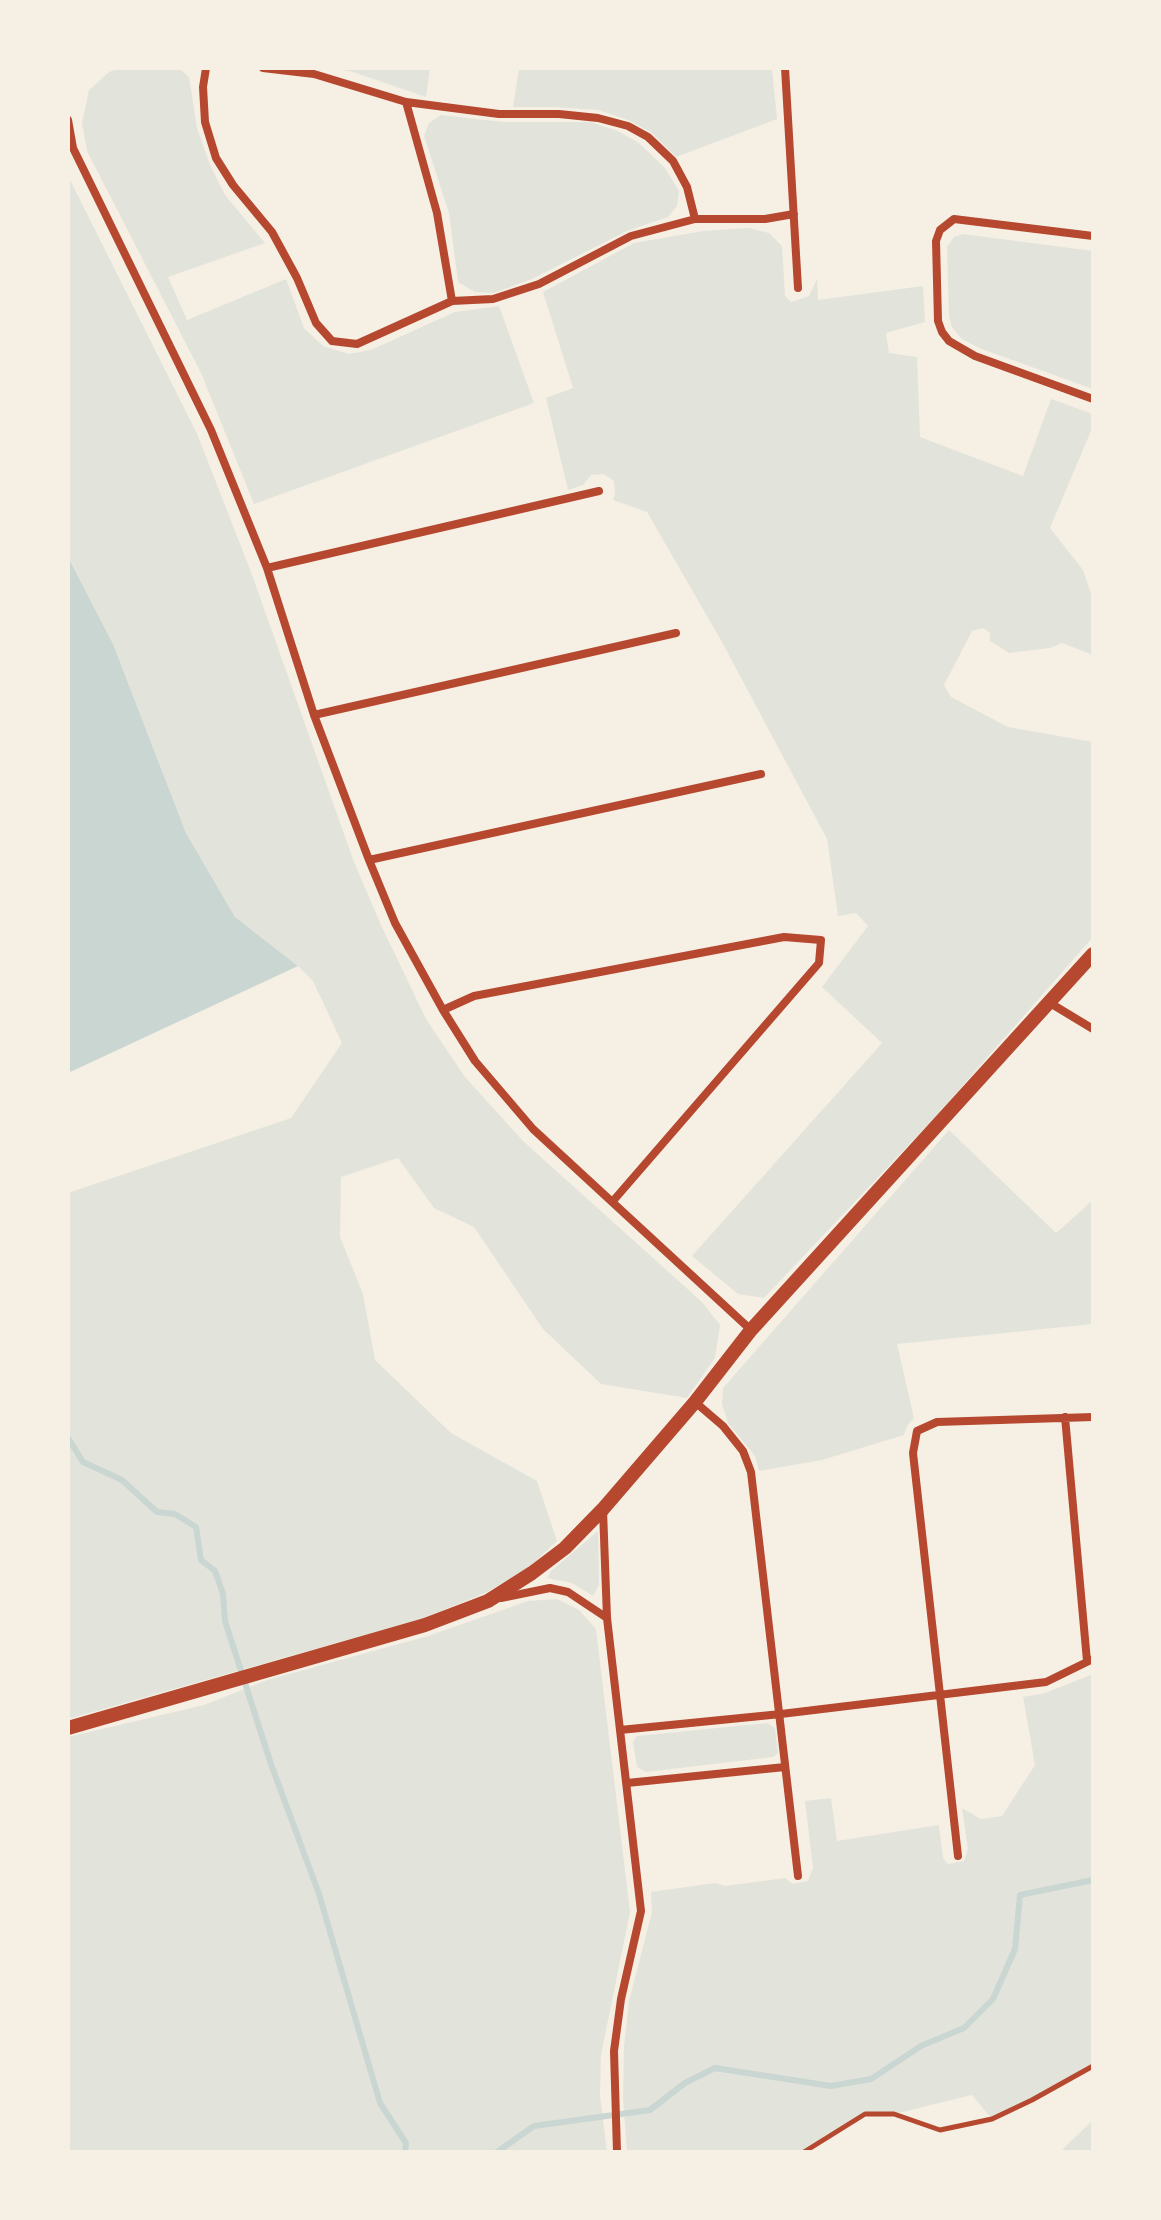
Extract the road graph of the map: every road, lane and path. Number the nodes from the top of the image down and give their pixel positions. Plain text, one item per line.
1 (206, 68) edge
2 (263, 68) edge
3 (785, 68) edge
4 (406, 102) junction
5 (68, 120) edge
6 (794, 214) junction
7 (695, 219) junction
8 (1093, 236) edge
9 (798, 288) dead end
10 (452, 301) junction
11 (1093, 399) edge
12 (599, 491) dead end
13 (267, 568) junction
14 (676, 633) dead end
15 (314, 715) junction
16 (761, 774) dead end
17 (369, 860) junction
18 (1093, 954) edge
19 (1050, 1003) junction
20 (443, 1010) junction
21 (1093, 1029) edge
22 (613, 1201) junction
23 (751, 1330) junction
24 (695, 1402) junction
25 (1065, 1417) junction
26 (1093, 1417) edge
27 (603, 1509) junction
28 (488, 1601) junction
29 (607, 1618) junction
30 (1090, 1660) edge
31 (939, 1696) junction
32 (781, 1714) junction
33 (68, 1728) edge
34 (620, 1730) junction
35 (785, 1767) junction
36 (627, 1783) junction
37 (958, 1856) dead end
38 (798, 1876) dead end
39 (1093, 2066) edge
40 (617, 2152) edge
41 (804, 2152) edge

1 - 10 street
2 - 4 street
3 - 6 street
4 - 7 street
4 - 10 street
5 - 13 street
6 - 7 street
6 - 9 street
7 - 10 street
8 - 11 street
12 - 13 street
13 - 15 street
14 - 15 street
15 - 17 street
16 - 17 street
17 - 20 street
18 - 19 main road
19 - 21 street
19 - 23 main road
20 - 22 street
20 - 22 street
22 - 23 street
23 - 24 main road
24 - 27 main road
24 - 32 street
25 - 26 street
25 - 30 street
25 - 31 street
27 - 28 main road
27 - 29 street
28 - 29 street
28 - 33 main road
29 - 34 street
30 - 31 street
31 - 32 street
31 - 37 street
32 - 34 street
32 - 35 street
34 - 36 street
35 - 36 street
35 - 38 street
36 - 40 street
39 - 41 lane

